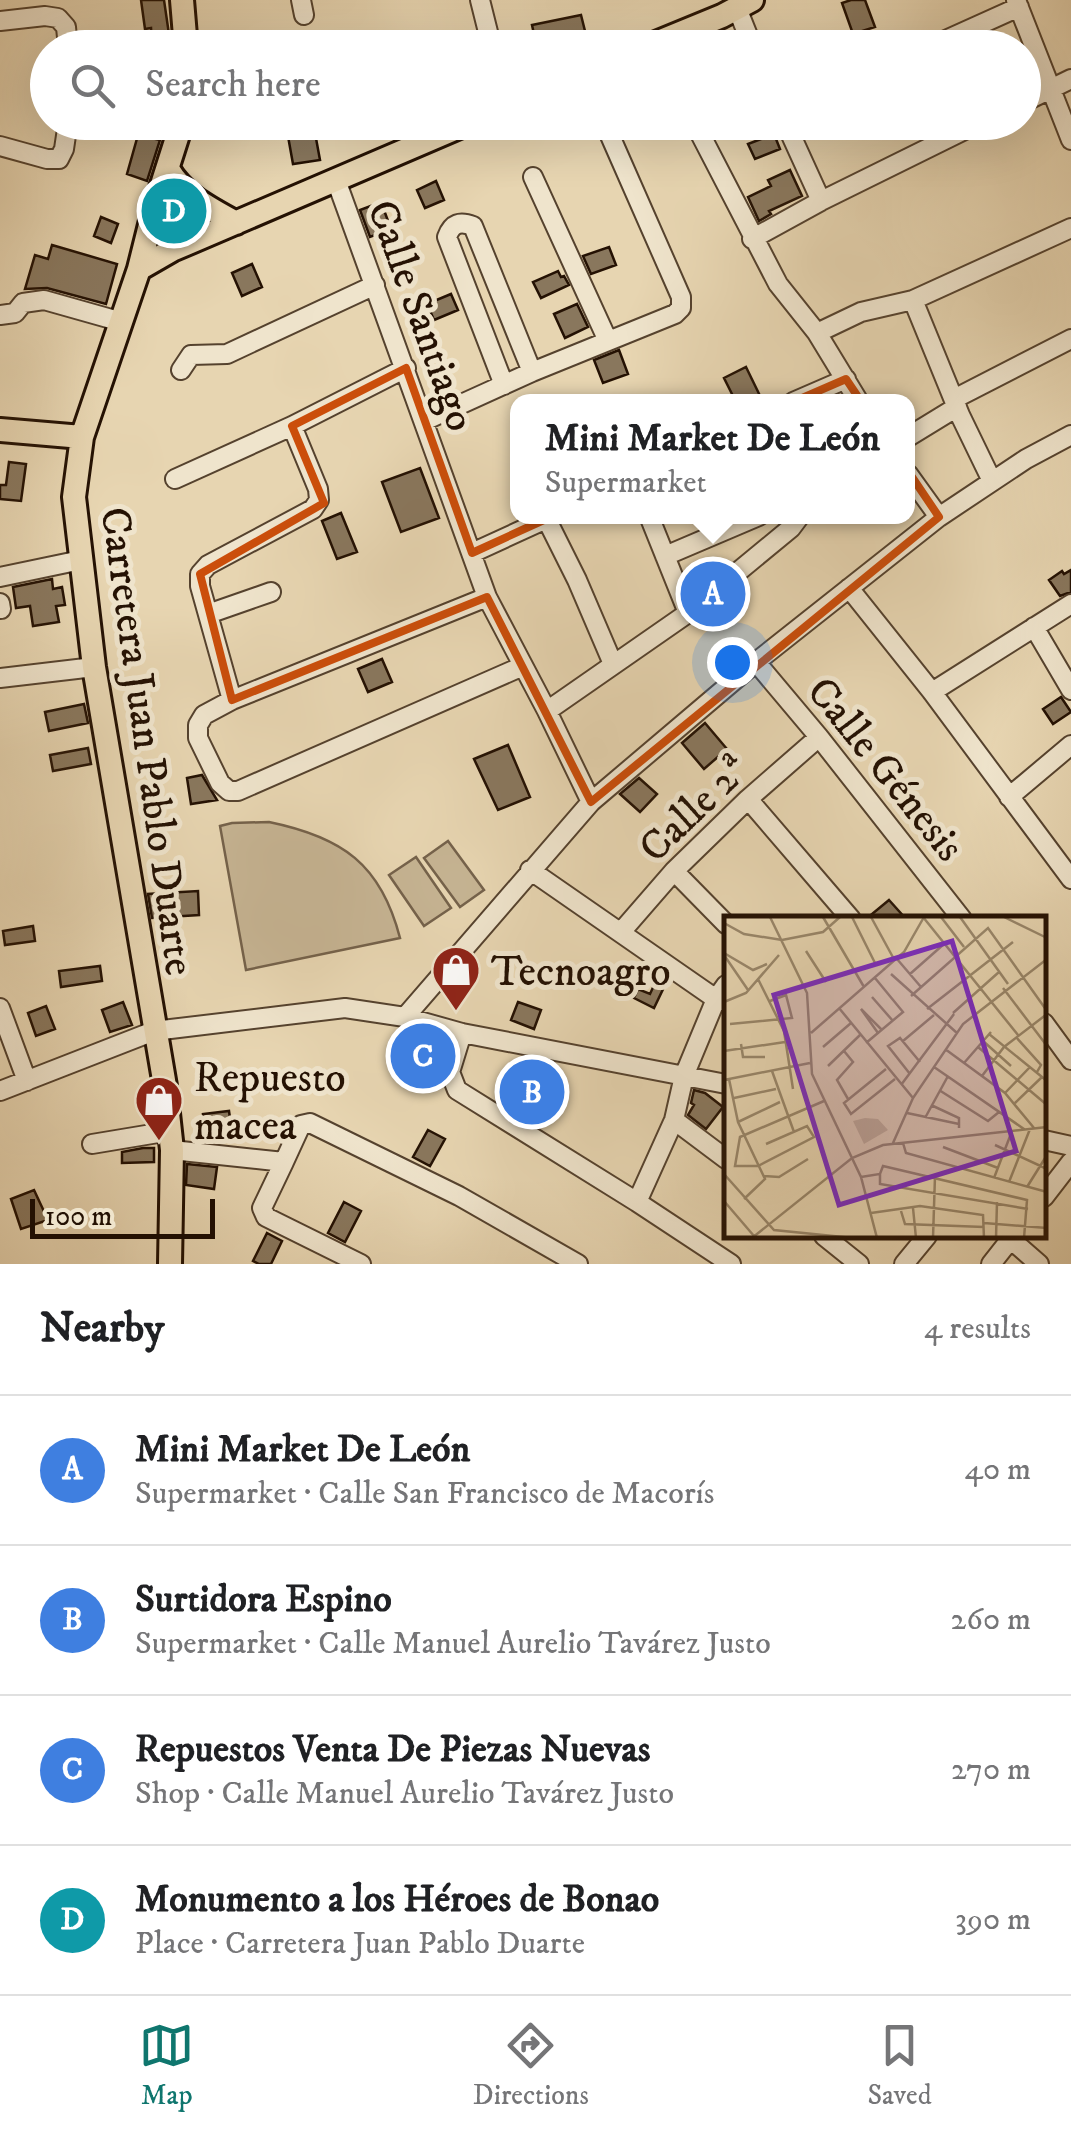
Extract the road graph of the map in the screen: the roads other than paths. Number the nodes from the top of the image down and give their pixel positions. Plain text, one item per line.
1 (182, 0) edge
2 (480, 0) edge
3 (1018, 3) edge
4 (732, 6) edge
5 (0, 22) edge
6 (66, 30) edge
7 (184, 30) edge
8 (488, 30) edge
9 (682, 30) edge
10 (745, 30) edge
11 (964, 30) edge
12 (1028, 30) edge
13 (1041, 62) edge
14 (1071, 79) edge
15 (1051, 88) junction
16 (1041, 93) edge
17 (65, 140) edge
18 (177, 140) edge
19 (430, 140) edge
20 (612, 140) edge
21 (703, 140) edge
22 (793, 140) edge
23 (945, 140) edge
24 (1071, 140) edge
25 (0, 146) edge
26 (168, 168) junction
27 (533, 176) dead end
28 (336, 180) junction
29 (821, 201) junction
30 (236, 224) junction
31 (1071, 228) edge
32 (752, 238) junction
33 (139, 269) junction
34 (375, 285) junction
35 (913, 300) junction
36 (0, 316) edge
37 (122, 322) junction
38 (817, 332) junction
39 (1071, 339) edge
40 (608, 342) junction
41 (406, 368) junction
42 (181, 370) dead end
43 (532, 372) junction
44 (846, 380) junction
45 (504, 384) junction
46 (812, 394) edge
47 (854, 394) edge
48 (956, 403) junction
49 (424, 421) junction
50 (292, 426) junction
51 (0, 430) edge
52 (915, 432) edge
53 (1071, 435) edge
54 (82, 436) junction
55 (175, 480) dead end
56 (992, 481) junction
57 (915, 483) edge
58 (939, 516) junction
59 (533, 524) edge
60 (549, 524) edge
61 (652, 524) edge
62 (740, 524) edge
63 (794, 524) edge
64 (472, 553) junction
65 (665, 556) junction
66 (80, 560) junction
67 (0, 577) edge
68 (849, 588) junction
69 (271, 592) dead end
70 (487, 598) junction
71 (1070, 606) edge
72 (688, 613) junction
73 (208, 614) junction
74 (1034, 627) junction
75 (756, 662) junction
76 (613, 664) junction
77 (524, 666) junction
78 (94, 667) junction
79 (0, 678) edge
80 (1071, 690) edge
81 (932, 692) junction
82 (232, 700) junction
83 (546, 710) junction
84 (819, 738) junction
85 (1071, 746) edge
86 (1009, 797) junction
87 (748, 799) junction
88 (591, 802) junction
89 (1068, 869) edge
90 (530, 870) junction
91 (674, 871) junction
92 (848, 916) edge
93 (960, 916) edge
94 (724, 922) edge
95 (621, 932) junction
96 (722, 996) edge
97 (0, 1008) edge
98 (405, 1017) junction
99 (1046, 1027) edge
100 (154, 1031) junction
101 (462, 1033) junction
102 (1071, 1060) edge
103 (684, 1076) junction
104 (26, 1080) junction
105 (724, 1084) edge
106 (0, 1091) edge
107 (674, 1120) junction
108 (171, 1140) junction
109 (1046, 1140) edge
110 (92, 1144) dead end
111 (1071, 1146) edge
112 (724, 1158) edge
113 (284, 1162) junction
114 (1071, 1162) edge
115 (1046, 1195) edge
116 (637, 1202) junction
117 (828, 1239) edge
118 (925, 1239) edge
119 (1009, 1239) edge
120 (1011, 1239) edge
121 (170, 1264) edge
122 (361, 1264) edge
123 (578, 1264) edge
124 (732, 1264) edge
125 (860, 1264) edge
126 (904, 1264) edge
127 (992, 1264) edge
128 (1038, 1264) edge

1 - 7 main road
2 - 8 street
3 - 11 street
3 - 12 street
4 - 9 main road
4 - 10 street
5 - 6 street
13 - 15 street
14 - 15 street
15 - 16 street
15 - 24 street
17 - 25 street
18 - 26 main road, Carretera Juan Pablo Duarte
19 - 28 main road
20 - 40 street
21 - 32 street
22 - 29 street
23 - 29 street
26 - 30 main road
26 - 33 main road, Carretera Juan Pablo Duarte
27 - 40 street
28 - 30 main road
28 - 34 street, Calle Santiago
29 - 32 street
30 - 33 main road
31 - 35 street
32 - 38 street
33 - 37 main road, Carretera Juan Pablo Duarte
34 - 41 street, Calle Santiago
34 - 42 street
35 - 38 street
35 - 48 street
36 - 37 street
37 - 54 main road, Carretera Juan Pablo Duarte
38 - 44 street
39 - 48 street
40 - 43 street
41 - 49 street, Calle Santiago
41 - 50 street
43 - 45 street
43 - 45 street
44 - 46 street
44 - 47 street
45 - 49 street
48 - 52 street
48 - 56 street
49 - 64 street, Calle Santiago
50 - 55 street
50 - 73 street
51 - 54 main road
53 - 56 street
54 - 66 main road, Carretera Juan Pablo Duarte
56 - 58 street
57 - 58 street
58 - 68 street
59 - 64 street
60 - 76 street
61 - 65 street
62 - 65 street
63 - 72 street
64 - 70 street, Calle Santiago
65 - 72 street
66 - 67 street
66 - 78 main road, Carretera Juan Pablo Duarte
68 - 75 street
68 - 81 street
69 - 73 street
70 - 77 street, Calle Santiago
70 - 82 street
71 - 74 street
72 - 76 street
73 - 82 street
74 - 80 street
74 - 81 street
75 - 84 street, Calle Génesis
75 - 88 street
76 - 83 street
77 - 82 street
77 - 83 street, Calle Santiago
78 - 79 street
78 - 100 main road, Carretera Juan Pablo Duarte
81 - 86 street
83 - 88 street, Calle Santiago
84 - 87 street, Calle 2ª
84 - 93 street, Calle Génesis
85 - 86 street
86 - 89 street
87 - 91 street, Calle 2ª
87 - 92 street
88 - 90 street
90 - 95 street
90 - 98 street
91 - 94 street
91 - 95 street, Calle 2ª
95 - 96 street
96 - 103 street
97 - 104 street
98 - 100 street
98 - 101 street
99 - 102 street
100 - 104 street
100 - 108 main road, Carretera Juan Pablo Duarte
101 - 103 street
101 - 116 street
103 - 105 street
103 - 107 street
104 - 106 street
107 - 112 street
107 - 116 street
108 - 110 street
108 - 113 street
108 - 121 main road, Carretera Juan Pablo Duarte
109 - 111 street
113 - 122 street
113 - 123 street
114 - 115 street
116 - 124 street
117 - 125 street
118 - 126 street
119 - 127 street
120 - 128 street

